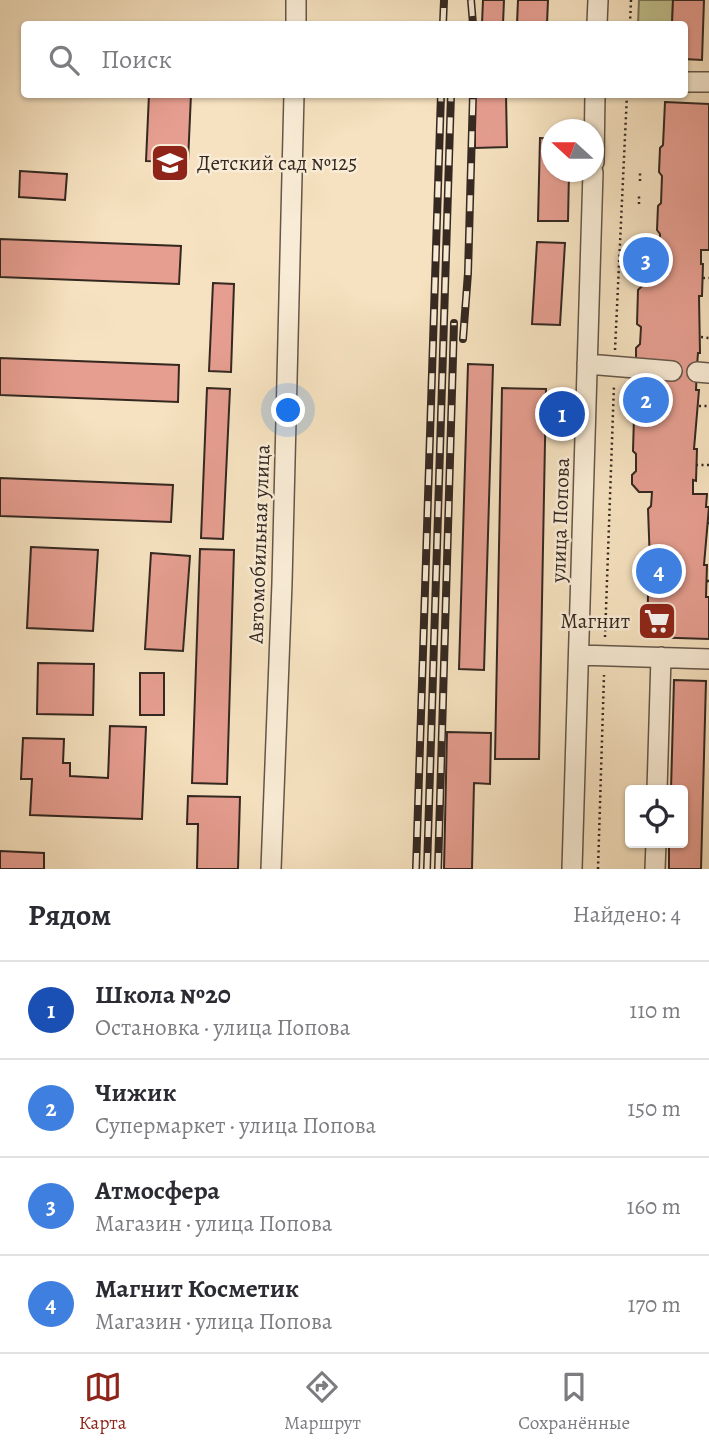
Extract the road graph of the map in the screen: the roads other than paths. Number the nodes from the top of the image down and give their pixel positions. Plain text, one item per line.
1 (296, 0) edge
2 (598, 0) edge
3 (296, 21) edge
4 (597, 21) edge
5 (688, 82) edge
6 (709, 82) edge
7 (294, 98) edge
8 (596, 98) edge
9 (595, 119) edge
10 (593, 182) edge
11 (587, 364) junction
12 (672, 371) dead end
13 (579, 655) junction
14 (661, 657) junction
15 (709, 659) edge
16 (657, 785) edge
17 (656, 848) edge
18 (271, 869) edge
19 (572, 869) edge
20 (655, 869) edge

1 - 3 street
2 - 4 street
5 - 6 street
7 - 18 street, Автомобильная улица
8 - 9 street
10 - 11 street, улица Попова
11 - 12 street
11 - 13 street, улица Попова
13 - 14 street
13 - 19 street, улица Попова
14 - 15 street
14 - 16 street
17 - 20 street

